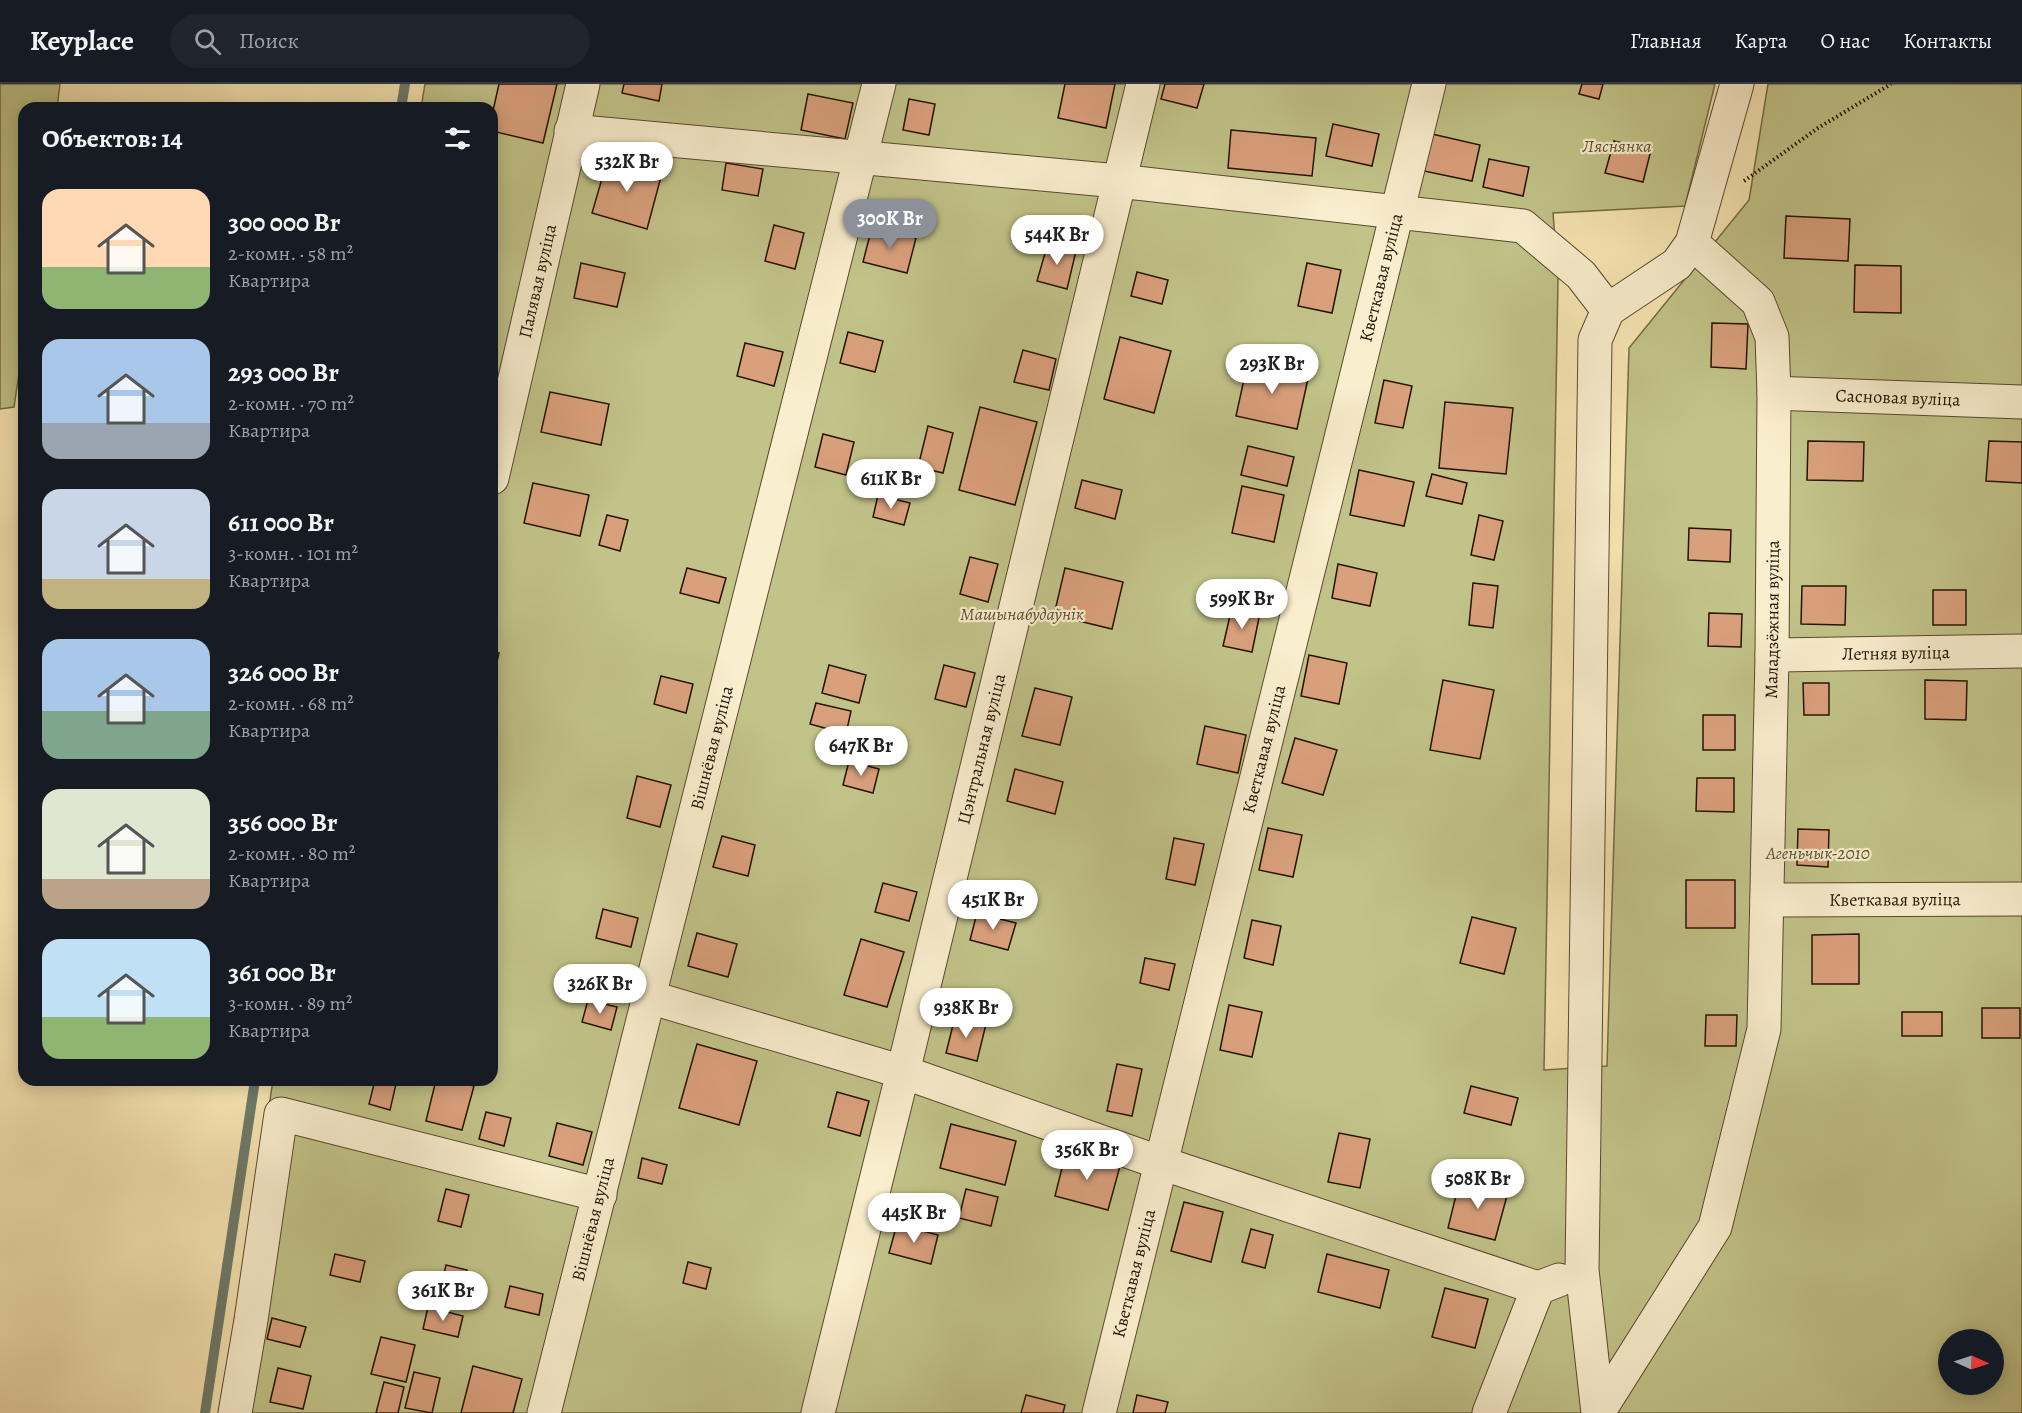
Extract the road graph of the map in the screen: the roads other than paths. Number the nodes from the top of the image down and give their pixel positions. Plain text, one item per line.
1 (583, 84) edge
2 (879, 84) edge
3 (1143, 84) edge
4 (1429, 84) edge
5 (1737, 84) edge
6 (571, 131) junction
7 (861, 158) junction
8 (1119, 181) junction
9 (1398, 211) junction
10 (1692, 243) junction
11 (1608, 310) junction
12 (1774, 393) junction
13 (2022, 402) edge
14 (498, 452) edge
15 (2022, 651) edge
16 (1772, 655) junction
17 (2022, 899) edge
18 (1767, 900) junction
19 (649, 997) junction
20 (903, 1072) junction
21 (1161, 1163) junction
22 (600, 1195) junction
23 (1582, 1270) junction
24 (1538, 1288) junction
25 (1599, 1412) edge
26 (235, 1413) edge
27 (544, 1413) edge
28 (818, 1413) edge
29 (1099, 1413) edge
30 (1489, 1413) edge

1 - 6 street, Палявая вуліца
2 - 7 street, Вішнёвая вуліца
3 - 8 street, Цэнтральная вуліца
4 - 9 street, Кветкавая вуліца
5 - 10 street
6 - 7 street
6 - 14 street, Палявая вуліца
7 - 8 street
7 - 19 street, Вішнёвая вуліца
8 - 9 street
8 - 20 street, Цэнтральная вуліца
9 - 11 street
9 - 21 street, Кветкавая вуліца
10 - 11 street
10 - 12 street, Маладзёжная вуліца
11 - 23 street
12 - 13 street, Сасновая вуліца
12 - 16 street, Маладзёжная вуліца
15 - 16 street, Летняя вуліца
16 - 18 street, Маладзёжная вуліца
17 - 18 street, Кветкавая вуліца
18 - 25 street, Маладзёжная вуліца
19 - 20 street
19 - 22 street, Вішнёвая вуліца
20 - 21 street
20 - 28 street, Цэнтральная вуліца
21 - 24 street
21 - 29 street, Кветкавая вуліца
22 - 26 street
22 - 27 street, Вішнёвая вуліца
23 - 24 street
23 - 25 street
24 - 30 street

